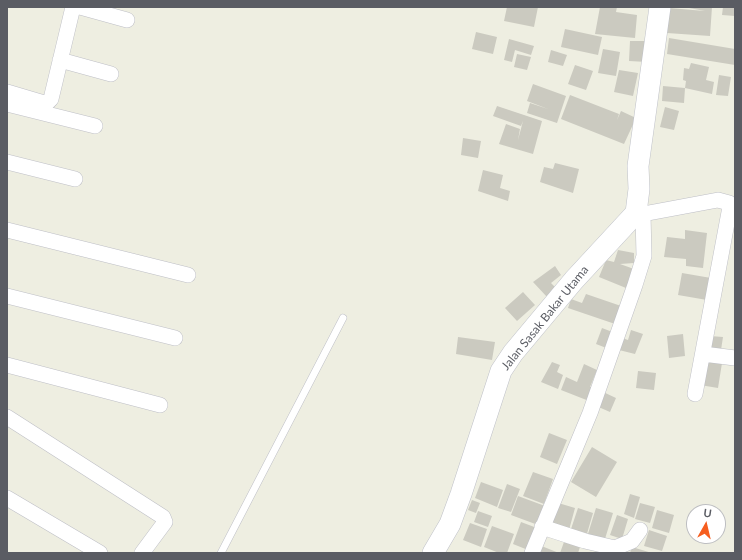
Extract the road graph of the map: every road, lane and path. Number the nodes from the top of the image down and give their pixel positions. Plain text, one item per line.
1 (73, 7) edge
2 (80, 7) edge
3 (660, 7) edge
4 (127, 20) dead end
5 (60, 60) junction
6 (111, 74) dead end
7 (7, 92) edge
8 (7, 104) edge
9 (95, 126) dead end
10 (7, 162) edge
11 (75, 179) dead end
12 (639, 206) junction
13 (7, 230) edge
14 (188, 275) dead end
15 (7, 296) edge
16 (343, 318) dead end
17 (175, 338) dead end
18 (703, 354) junction
19 (735, 358) edge
20 (7, 365) edge
21 (695, 394) dead end
22 (160, 405) dead end
23 (7, 417) edge
24 (7, 498) edge
25 (542, 527) junction
26 (640, 530) dead end
27 (100, 553) edge
28 (142, 553) edge
29 (221, 553) edge
30 (433, 553) edge
31 (532, 553) edge

1 - 5 street
2 - 4 street
3 - 12 main road
5 - 6 street
5 - 7 street
8 - 9 street
10 - 11 street
12 - 18 street
12 - 25 street
12 - 30 main road, Jalan Sasak Bakar Utama
13 - 14 street
15 - 17 street
16 - 29 lane
18 - 19 street
18 - 21 street
20 - 22 street
23 - 28 street
24 - 27 street
25 - 26 street
25 - 31 street

